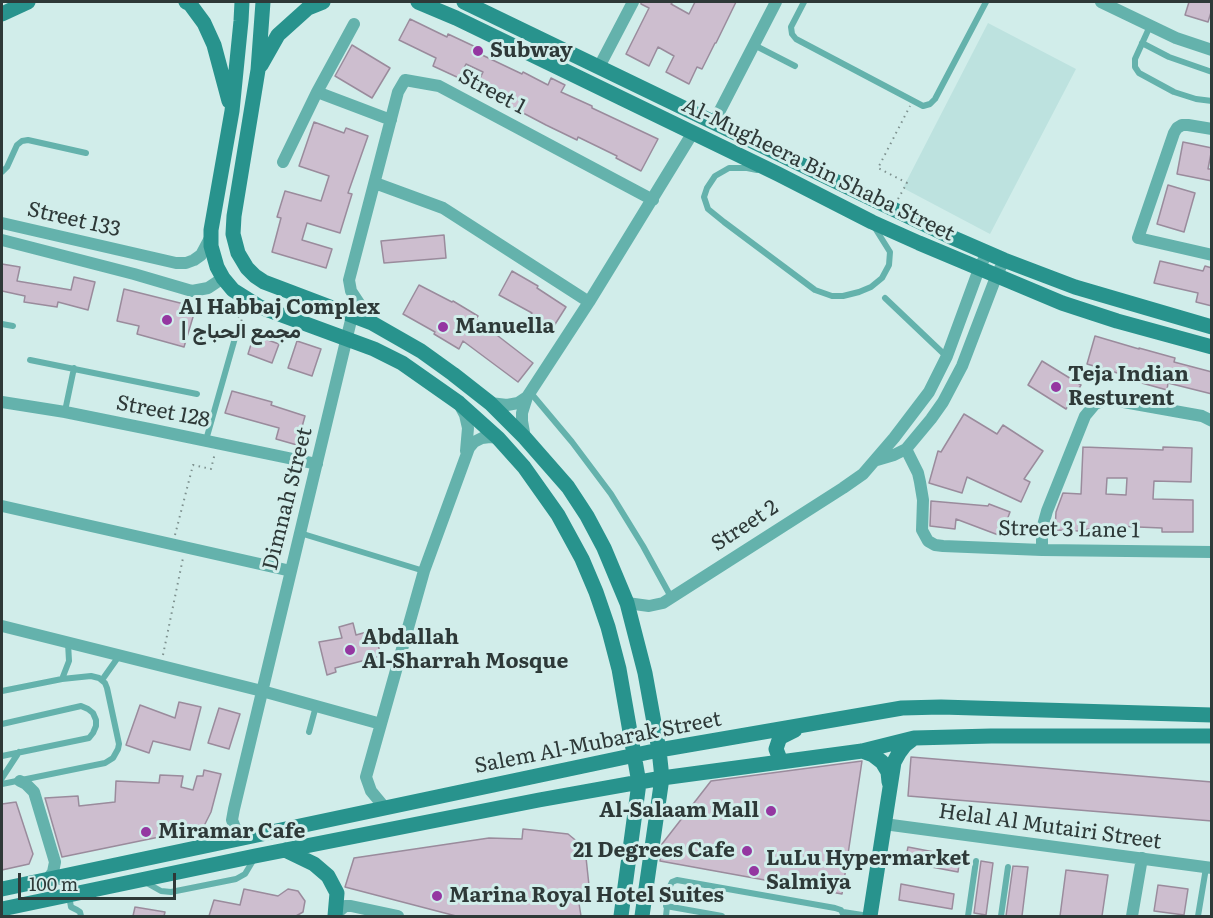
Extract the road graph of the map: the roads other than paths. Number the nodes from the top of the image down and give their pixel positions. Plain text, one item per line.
1 (28, 2) edge
2 (186, 2) edge
3 (242, 2) edge
4 (263, 2) edge
5 (323, 2) edge
6 (418, 2) edge
7 (464, 2) edge
8 (633, 2) edge
9 (776, 2) edge
10 (804, 2) edge
11 (986, 2) edge
12 (1101, 2) edge
13 (2, 14) edge
14 (354, 24) dead end
15 (1150, 26) junction
16 (1142, 43) junction
17 (754, 45) junction
18 (1212, 50) edge
19 (795, 66) dead end
20 (599, 67) junction
21 (258, 70) junction
22 (1212, 72) edge
23 (317, 92) junction
24 (1212, 101) edge
25 (232, 111) junction
26 (391, 120) junction
27 (714, 122) junction
28 (1212, 129) edge
29 (693, 134) junction
30 (86, 153) dead end
31 (283, 162) dead end
32 (2, 172) edge
33 (778, 174) junction
34 (375, 183) junction
35 (653, 200) junction
36 (872, 222) junction
37 (2, 223) edge
38 (210, 238) junction
39 (2, 240) edge
40 (987, 253) junction
41 (138, 254) junction
42 (1212, 255) edge
43 (1004, 260) junction
44 (979, 269) junction
45 (134, 274) junction
46 (996, 277) junction
47 (223, 278) junction
48 (885, 298) dead end
49 (589, 302) junction
50 (352, 316) junction
51 (372, 323) junction
52 (2, 324) edge
53 (13, 326) dead end
54 (1212, 327) edge
55 (237, 331) road end
56 (347, 339) junction
57 (1212, 347) edge
58 (947, 357) junction
59 (30, 360) dead end
60 (74, 368) junction
61 (197, 394) dead end
62 (529, 394) junction
63 (2, 402) edge
64 (459, 403) junction
65 (490, 404) junction
66 (65, 412) junction
67 (1212, 421) edge
68 (498, 438) junction
69 (525, 438) junction
70 (212, 442) junction
71 (906, 449) junction
72 (465, 455) junction
73 (877, 460) junction
74 (317, 464) junction
75 (2, 506) edge
76 (300, 533) junction
77 (1042, 550) junction
78 (1212, 552) edge
79 (291, 571) junction
80 (424, 571) junction
81 (671, 597) junction
82 (627, 603) junction
83 (2, 626) edge
84 (68, 643) junction
85 (119, 656) junction
86 (62, 679) junction
87 (102, 680) junction
88 (2, 691) edge
89 (262, 691) junction
90 (316, 705) junction
91 (1212, 715) edge
92 (3, 722) edge
93 (381, 724) junction
94 (809, 724) junction
95 (309, 732) dead end
96 (1212, 736) edge
97 (914, 738) junction
98 (659, 750) junction
99 (862, 751) junction
100 (19, 752) junction
101 (2, 756) edge
102 (634, 756) junction
103 (781, 762) junction
104 (540, 776) junction
105 (2, 778) edge
106 (663, 778) junction
107 (20, 781) junction
108 (639, 783) junction
109 (2, 784) edge
110 (890, 784) junction
111 (539, 800) junction
112 (385, 808) junction
113 (884, 824) junction
114 (248, 838) junction
115 (285, 850) junction
116 (1142, 858) junction
117 (976, 861) dead end
118 (1008, 867) dead end
119 (1209, 868) edge
120 (47, 880) junction
121 (2, 890) edge
122 (69, 895) junction
123 (666, 906) junction
124 (2, 909) edge
125 (844, 914) edge
126 (335, 915) edge
127 (81, 916) edge
128 (398, 916) edge
129 (621, 916) edge
130 (642, 916) edge
131 (666, 916) edge
132 (722, 916) edge
133 (870, 916) edge
134 (968, 916) edge
135 (1001, 916) edge
136 (1132, 916) edge
137 (1198, 916) edge

1 - 13 main road
2 - 25 main road
3 - 25 main road
4 - 21 main road
5 - 21 main road
6 - 29 main road, Al-Mugheera Bin Shaba Street
7 - 20 main road, Al-Mugheera Bin Shaba Street
8 - 20 street
9 - 17 street
10 - 11 lane
12 - 15 street
14 - 23 street
15 - 16 lane
15 - 18 street
16 - 22 lane
16 - 24 lane
17 - 19 lane
17 - 27 street
20 - 27 main road, Al-Mugheera Bin Shaba Street
21 - 50 main road
23 - 26 street
23 - 31 street
25 - 38 main road
26 - 34 street, Street 1
26 - 35 street, Street 1
27 - 40 main road, Al-Mugheera Bin Shaba Street
28 - 42 street
29 - 33 main road, Al-Mugheera Bin Shaba Street
29 - 35 street
30 - 32 lane
33 - 36 main road, Al-Mugheera Bin Shaba Street
33 - 36 lane
34 - 49 street
34 - 51 street, Street 1
35 - 49 street
36 - 44 main road, Al-Mugheera Bin Shaba Street
37 - 41 street, Street 133
38 - 41 street, Street 133
38 - 47 main road
39 - 45 street, Street 133
40 - 43 main road, Al-Mugheera Bin Shaba Street
40 - 44 street, Street 2
41 - 45 street, Street 133
43 - 46 street, Street 2
43 - 54 main road, Al-Mugheera Bin Shaba Street
44 - 46 main road, Al-Mugheera Bin Shaba Street
44 - 58 street, Street 2
45 - 47 street, Street 133
46 - 57 main road, Al-Mugheera Bin Shaba Street
46 - 71 street, Street 2
47 - 56 main road
48 - 58 lane
49 - 62 street
50 - 51 main road
50 - 56 street, Dimnah Street
51 - 65 main road
52 - 53 lane
55 - 70 lane
56 - 64 main road
56 - 74 street, Dimnah Street
58 - 73 street, Street 2
59 - 60 lane
60 - 61 lane
60 - 66 lane
62 - 65 street
62 - 69 street
62 - 81 lane
63 - 66 street, Street 128
64 - 68 main road
64 - 72 street
65 - 69 main road
66 - 70 street, Street 128
67 - 77 street
68 - 72 street
68 - 102 main road
69 - 82 main road
70 - 74 street, Street 128
71 - 73 street, Street 2
71 - 77 street, Street 3 Lane 1
72 - 80 street
73 - 81 street, Street 2
74 - 76 street, Dimnah Street
75 - 79 street
76 - 79 street, Dimnah Street
76 - 80 lane
77 - 78 street, Street 3 Lane 1
79 - 89 street, Dimnah Street
80 - 93 street
81 - 82 street, Street 2
82 - 98 main road
83 - 84 street
84 - 85 street
84 - 86 lane
85 - 87 lane
85 - 89 street
86 - 87 lane
86 - 88 lane
87 - 107 lane
89 - 90 street
89 - 114 street, Dimnah Street
90 - 93 street
90 - 95 lane
91 - 94 main road, Salem Al-Mubarak Street
92 - 100 lane
93 - 112 street
94 - 98 main road, Salem Al-Mubarak Street
94 - 103 main road
96 - 97 main road
97 - 99 main road
97 - 110 main road
98 - 102 main road, Salem Al-Mubarak Street
98 - 106 main road
99 - 103 main road
99 - 110 main road
100 - 101 lane
100 - 105 lane
102 - 104 main road, Salem Al-Mubarak Street
102 - 108 main road
103 - 106 main road
104 - 111 main road
104 - 112 main road, Salem Al-Mubarak Street
106 - 108 main road
106 - 130 main road
107 - 109 lane
107 - 120 street
108 - 111 main road
108 - 129 main road
110 - 113 main road
111 - 115 main road
112 - 114 main road, Salem Al-Mubarak Street
113 - 116 street, Helal Al Mutairi Street
113 - 133 main road
114 - 120 main road, Salem Al-Mubarak Street
115 - 122 main road
115 - 126 main road
116 - 119 street, Helal Al Mutairi Street
116 - 136 street
117 - 134 lane
118 - 135 lane
119 - 137 lane
120 - 121 main road, Salem Al-Mubarak Street
122 - 124 main road
122 - 127 lane
123 - 125 lane
123 - 131 lane
123 - 132 lane
125 - 133 lane
126 - 128 street

